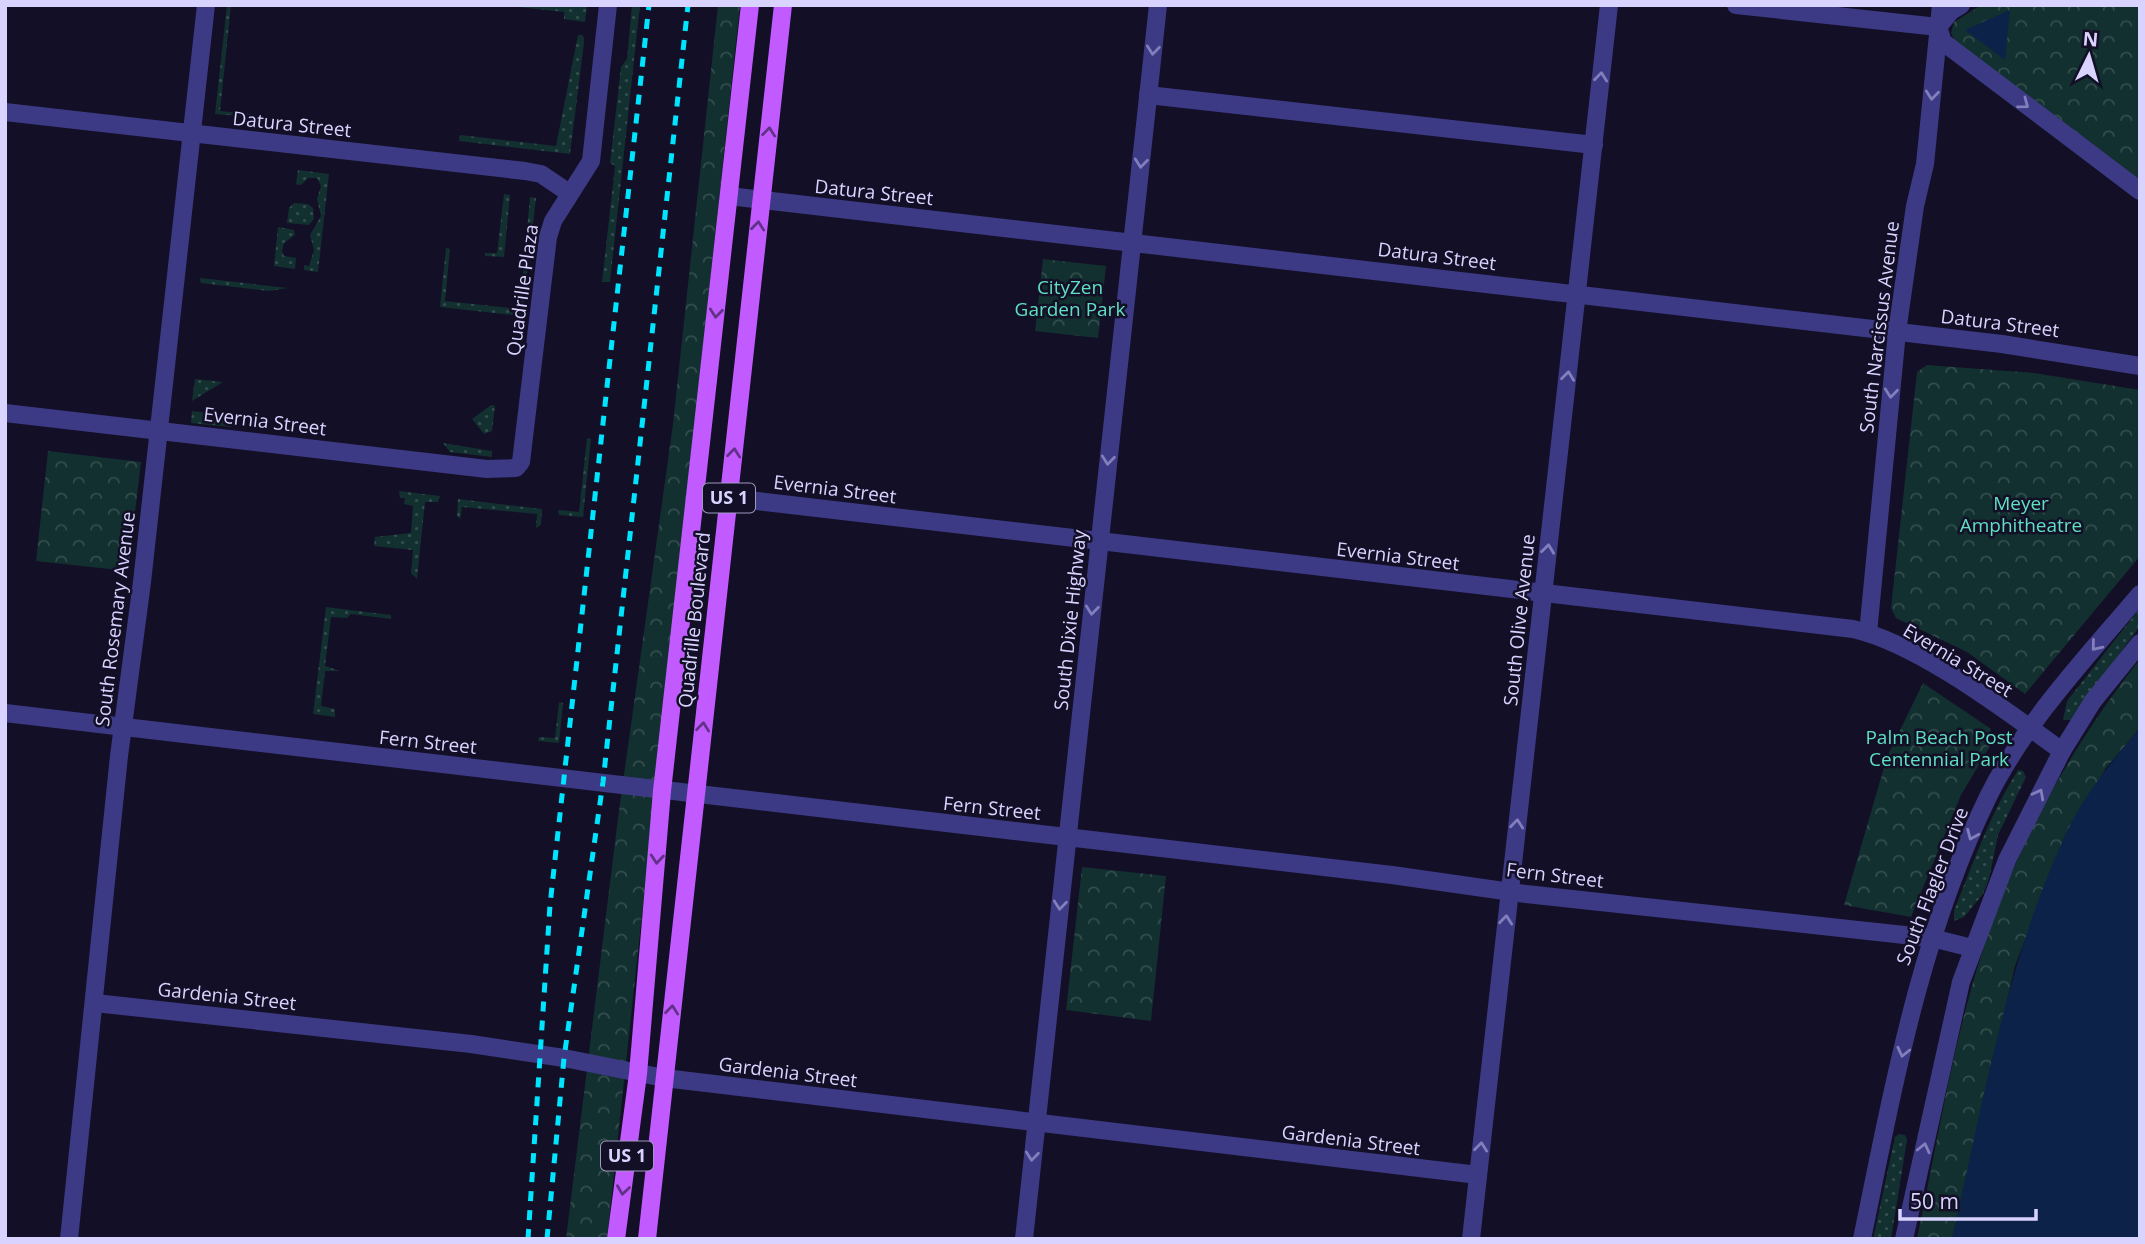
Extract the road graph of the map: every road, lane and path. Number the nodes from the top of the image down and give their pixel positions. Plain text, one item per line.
1 (206, 5) edge
2 (608, 5) edge
3 (750, 5) edge
4 (783, 5) edge
5 (1157, 5) edge
6 (1609, 5) edge
7 (1736, 5) edge
8 (1941, 5) edge
9 (1961, 5) edge
10 (1938, 27) junction
11 (1148, 95) junction
12 (5, 112) edge
13 (191, 133) junction
14 (1594, 145) junction
15 (2140, 191) edge
16 (569, 193) junction
17 (729, 196) junction
18 (761, 200) junction
19 (1133, 242) junction
20 (1578, 294) junction
21 (1897, 332) junction
22 (2140, 366) edge
23 (5, 413) edge
24 (159, 430) junction
25 (519, 466) joint
26 (697, 494) junction
27 (730, 497) junction
28 (1099, 542) junction
29 (1543, 594) junction
30 (2140, 594) edge
31 (1868, 633) junction
32 (2140, 643) edge
33 (5, 713) edge
34 (123, 727) junction
35 (2030, 729) junction
36 (2062, 751) junction
37 (663, 791) junction
38 (696, 795) junction
39 (1067, 837) junction
40 (1509, 892) junction
41 (1932, 938) junction
42 (1972, 948) junction
43 (95, 1003) junction
44 (638, 1074) junction
45 (664, 1078) junction
46 (1036, 1124) junction
47 (1478, 1175) junction
48 (69, 1239) edge
49 (616, 1239) edge
50 (647, 1239) edge
51 (1024, 1239) edge
52 (1471, 1239) edge
53 (1862, 1239) edge
54 (1904, 1239) edge

1 - 13 street, South Rosemary Avenue
2 - 16 street, Quadrille Plaza
3 - 17 main road, Quadrille Boulevard / US 1
18 -> 4 main road, Quadrille Boulevard / US 1
5 -> 11 street, South Dixie Highway
14 -> 6 street, South Olive Avenue
7 - 10 street
8 - 10 street, South Narcissus Avenue
9 - 10 street
10 -> 15 street
10 -> 21 street, South Narcissus Avenue
11 - 14 street
11 -> 19 street, South Dixie Highway
12 - 13 street, Datura Street
13 - 16 street, Datura Street
13 - 24 street, South Rosemary Avenue
14 - 20 street, South Olive Avenue
16 - 25 street, Quadrille Plaza
17 - 18 street, Datura Street
17 -> 26 main road, Quadrille Boulevard / US 1
18 - 19 street, Datura Street
27 -> 18 main road, Quadrille Boulevard / US 1
19 - 20 street, Datura Street
19 -> 28 street, South Dixie Highway
20 - 21 street, Datura Street
29 -> 20 street, South Olive Avenue
21 - 22 street, Datura Street
21 -> 31 street, South Narcissus Avenue
23 - 24 street, Evernia Street
24 - 25 street, Evernia Street
24 - 34 street, South Rosemary Avenue
26 - 27 street, Evernia Street
26 - 37 main road, Quadrille Boulevard / US 1
27 - 28 street, Evernia Street
38 -> 27 main road, Quadrille Boulevard / US 1
28 - 29 street, Evernia Street
28 -> 39 street, South Dixie Highway
29 - 31 street, Evernia Street
40 -> 29 street, South Olive Avenue
30 -> 35 street, South Flagler Drive
31 - 35 street, Evernia Street
32 - 36 street
33 - 34 street, Fern Street
34 - 37 street, Fern Street
34 - 43 street, South Rosemary Avenue
35 - 36 street, Evernia Street
35 -> 41 street, South Flagler Drive
42 -> 36 street
37 - 38 street, Fern Street
37 -> 44 main road, Quadrille Boulevard / US 1
38 - 39 street, Fern Street
45 -> 38 main road, Quadrille Boulevard / US 1
39 - 40 street, Fern Street
39 -> 46 street, South Dixie Highway
40 - 41 street, Fern Street
47 -> 40 street, South Olive Avenue
41 - 42 street, Fern Street
41 -> 53 street, South Flagler Drive
54 -> 42 street
43 - 44 street, Gardenia Street
43 - 48 street, South Rosemary Avenue
44 - 45 street, Gardenia Street
44 -> 49 main road, Quadrille Boulevard / US 1
45 - 46 street, Gardenia Street
45 - 50 main road, Quadrille Boulevard / US 1
46 - 47 street, Gardenia Street
46 -> 51 street, South Dixie Highway
47 - 52 street, South Olive Avenue

